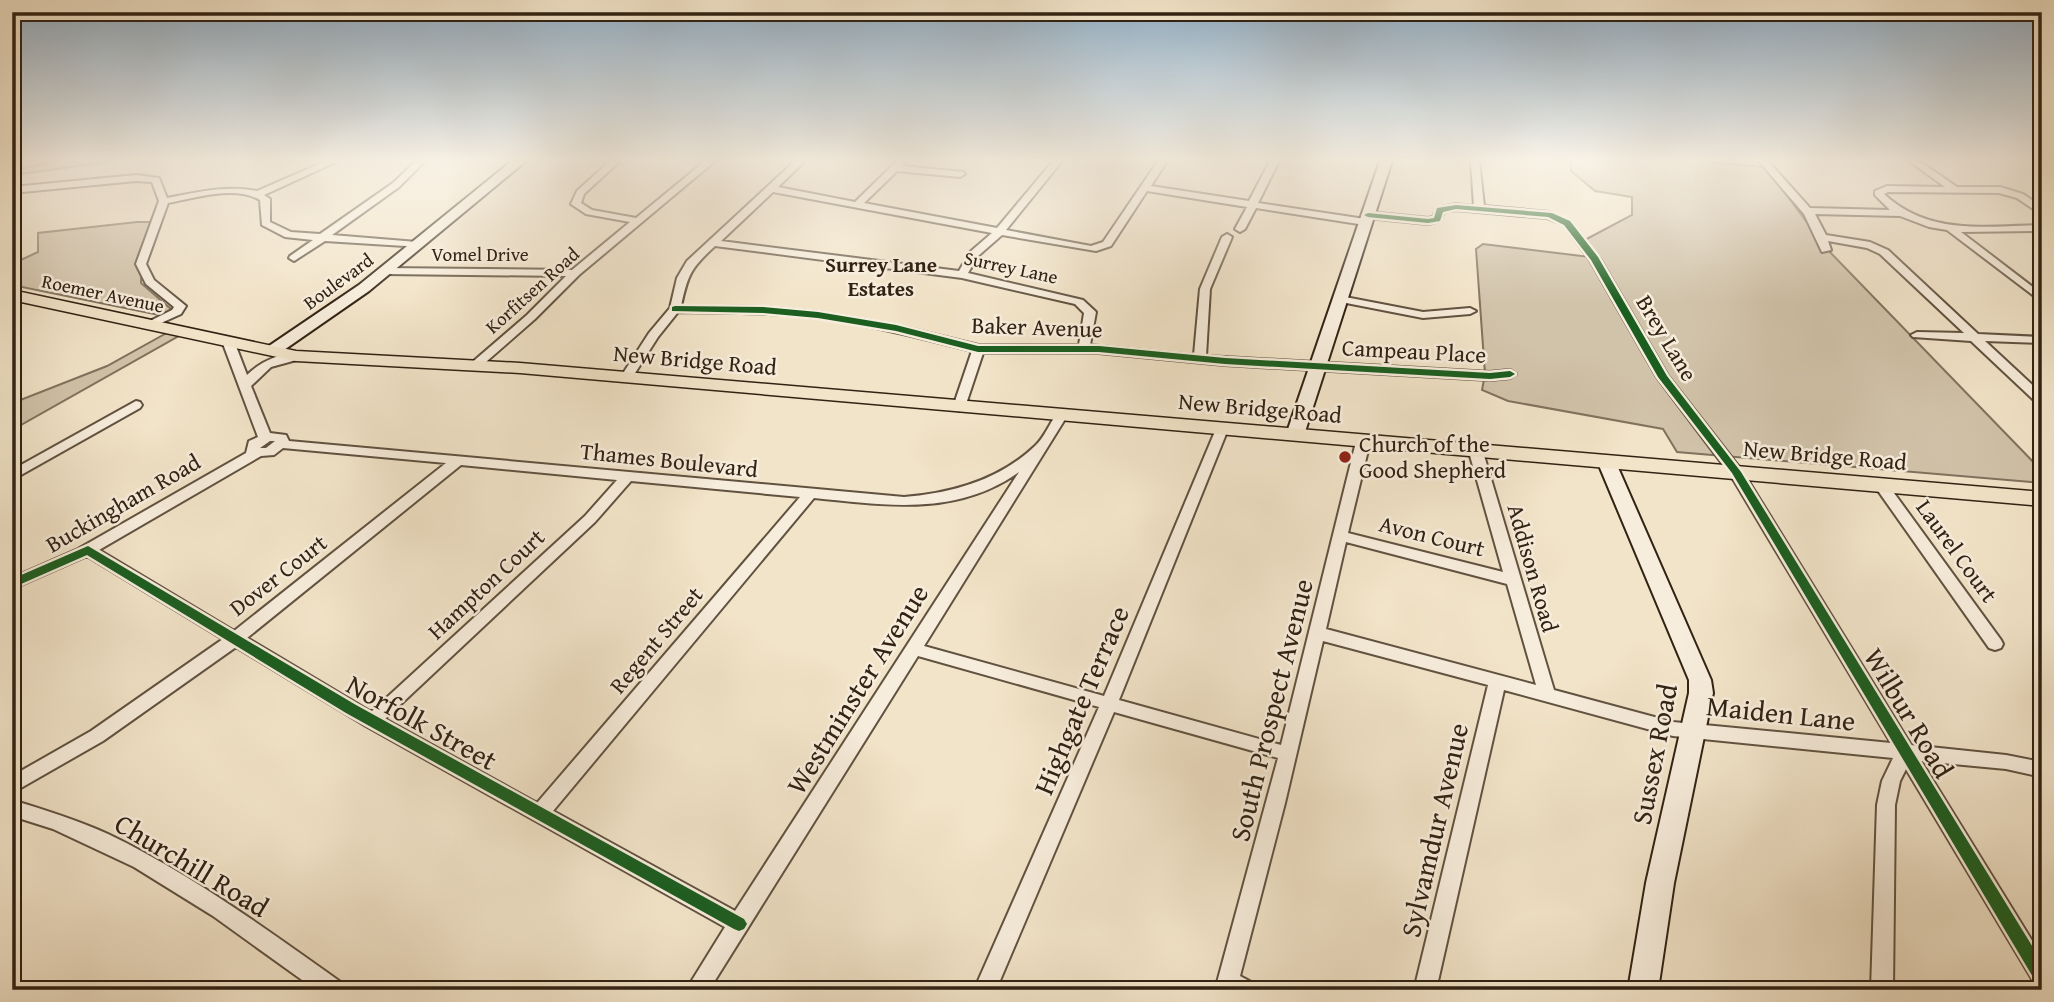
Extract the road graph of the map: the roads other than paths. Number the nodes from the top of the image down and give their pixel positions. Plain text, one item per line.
1 (162, 208) edge
2 (265, 208) edge
3 (364, 208) edge
4 (463, 208) edge
5 (582, 208) edge
6 (655, 208) edge
7 (753, 208) edge
8 (865, 208) edge
9 (1019, 208) edge
10 (1131, 208) edge
11 (1251, 208) edge
12 (1275, 208) edge
13 (1371, 208) edge
14 (1803, 208) edge
15 (1895, 208) edge
16 (1479, 209) joint
17 (1806, 211) junction
18 (1902, 213) junction
19 (1367, 219) junction
20 (639, 221) junction
21 (2042, 228) edge
22 (1240, 229) dead end
23 (1951, 229) junction
24 (998, 233) junction
25 (1227, 237) dead end
26 (1822, 237) junction
27 (322, 238) junction
28 (716, 243) junction
29 (417, 245) junction
30 (1826, 250) dead end
31 (294, 258) dead end
32 (385, 271) junction
33 (575, 273) junction
34 (962, 275) junction
35 (12, 295) edge
36 (1340, 299) junction
37 (2042, 299) edge
38 (675, 309) junction
39 (1470, 312) dead end
40 (150, 325) junction
41 (1917, 334) dead end
42 (1976, 337) junction
43 (2042, 340) edge
44 (228, 341) junction
45 (1084, 348) junction
46 (275, 349) junction
47 (978, 349) junction
48 (296, 356) junction
49 (1200, 359) junction
50 (475, 365) junction
51 (1316, 366) junction
52 (1510, 374) dead end
53 (626, 378) junction
54 (245, 386) junction
55 (2042, 401) edge
56 (136, 405) dead end
57 (959, 407) junction
58 (1061, 416) junction
59 (1222, 429) junction
60 (1295, 435) junction
61 (265, 438) junction
62 (1363, 442) junction
63 (282, 443) junction
64 (1038, 449) junction
65 (1476, 452) junction
66 (257, 453) junction
67 (459, 460) junction
68 (1607, 463) junction
69 (1736, 472) junction
70 (12, 476) edge
71 (627, 477) junction
72 (1881, 485) junction
73 (808, 495) junction
74 (2042, 499) edge
75 (1340, 536) junction
76 (88, 550) junction
77 (1513, 580) junction
78 (12, 584) edge
79 (12, 593) edge
80 (1317, 633) junction
81 (235, 639) junction
82 (1995, 644) dead end
83 (914, 649) junction
84 (1497, 682) junction
85 (1547, 696) junction
86 (1109, 703) junction
87 (372, 721) junction
88 (1692, 730) junction
89 (1905, 752) junction
90 (1288, 754) junction
91 (2042, 770) edge
92 (12, 785) edge
93 (12, 808) edge
94 (539, 814) junction
95 (740, 924) junction
96 (2042, 977) edge
97 (1233, 987) edge
98 (334, 990) edge
99 (697, 990) edge
100 (985, 990) edge
101 (1425, 990) edge
102 (1643, 990) edge
103 (1882, 990) edge

1 - 40 street
2 - 27 street, Vomel Drive
3 - 27 street
4 - 29 street, Boulevard
5 - 20 street
6 - 20 street, Korfitsen Road
7 - 28 street
8 - 24 street
9 - 24 street
10 - 24 street
11 - 22 street
12 - 19 street
13 - 19 street
14 - 17 street
15 - 18 street
16 - 19 street
16 - 69 street, Brey Lane
17 - 18 street
17 - 26 street
18 - 23 street
19 - 36 street
20 - 33 street, Korfitsen Road
21 - 23 street
23 - 37 street
24 - 34 street
25 - 49 street
26 - 30 street
26 - 42 street
27 - 29 street, Vomel Drive
27 - 31 street
28 - 34 street, Surrey Lane
28 - 38 street
29 - 32 street, Boulevard
32 - 33 street, Vomel Drive
32 - 46 street, Boulevard
33 - 50 street, Korfitsen Road
34 - 45 street, Surrey Lane
35 - 40 main road, Roemer Avenue
36 - 39 street
36 - 51 street
38 - 47 street, Baker Avenue
38 - 53 street
40 - 44 main road, Roemer Avenue
41 - 42 street
42 - 43 street
42 - 55 street
44 - 46 main road, New Bridge Road
44 - 54 street
45 - 47 street, Baker Avenue
45 - 49 street, Baker Avenue
46 - 48 main road, New Bridge Road
46 - 50 main road, New Bridge Road
47 - 57 street
48 - 50 main road, New Bridge Road
48 - 54 street
49 - 51 street, Baker Avenue
50 - 53 main road, New Bridge Road
51 - 52 street, Campeau Place
51 - 60 street
53 - 57 main road, New Bridge Road
54 - 61 street
56 - 70 street
57 - 58 main road, New Bridge Road
58 - 59 main road, New Bridge Road
58 - 64 street, Westminster Avenue
59 - 60 main road, New Bridge Road
59 - 86 street, Highgate Terrace
60 - 62 main road, New Bridge Road
61 - 63 street, Thames Boulevard
61 - 66 street
62 - 65 main road, New Bridge Road
62 - 75 street, South Prospect Avenue
63 - 66 street, Buckingham Road
63 - 67 street, Thames Boulevard
64 - 73 street, Thames Boulevard
64 - 83 street, Westminster Avenue
65 - 68 main road, New Bridge Road
65 - 77 street, Addison Road
66 - 76 street, Buckingham Road
67 - 71 street, Thames Boulevard
67 - 81 street, Dover Court
68 - 69 main road, New Bridge Road
68 - 88 street, Sussex Road
69 - 72 main road, New Bridge Road
69 - 89 street, Wilbur Road
71 - 73 street, Thames Boulevard
71 - 87 street, Hampton Court
72 - 74 main road, New Bridge Road
72 - 82 street, Laurel Court
73 - 94 street, Regent Street
75 - 77 street, Avon Court
75 - 80 street, South Prospect Avenue
76 - 78 street
76 - 79 street, Buckingham Road
76 - 81 street, Norfolk Street
77 - 85 street, Addison Road
80 - 84 street, Maiden Lane
80 - 90 street, South Prospect Avenue
81 - 87 street, Norfolk Street
81 - 92 street, Dover Court
83 - 86 street
83 - 95 street, Westminster Avenue
84 - 85 street, Maiden Lane
84 - 101 street, Sylvamdur Avenue
85 - 88 street, Maiden Lane
86 - 90 street
86 - 100 street, Highgate Terrace
87 - 94 street, Norfolk Street
88 - 89 street, Maiden Lane
88 - 102 street, Sussex Road
89 - 91 street, Maiden Lane
89 - 96 street, Wilbur Road
89 - 103 street
90 - 97 street, South Prospect Avenue
93 - 98 street, Churchill Road
94 - 95 street, Norfolk Street
95 - 99 street, Westminster Avenue

